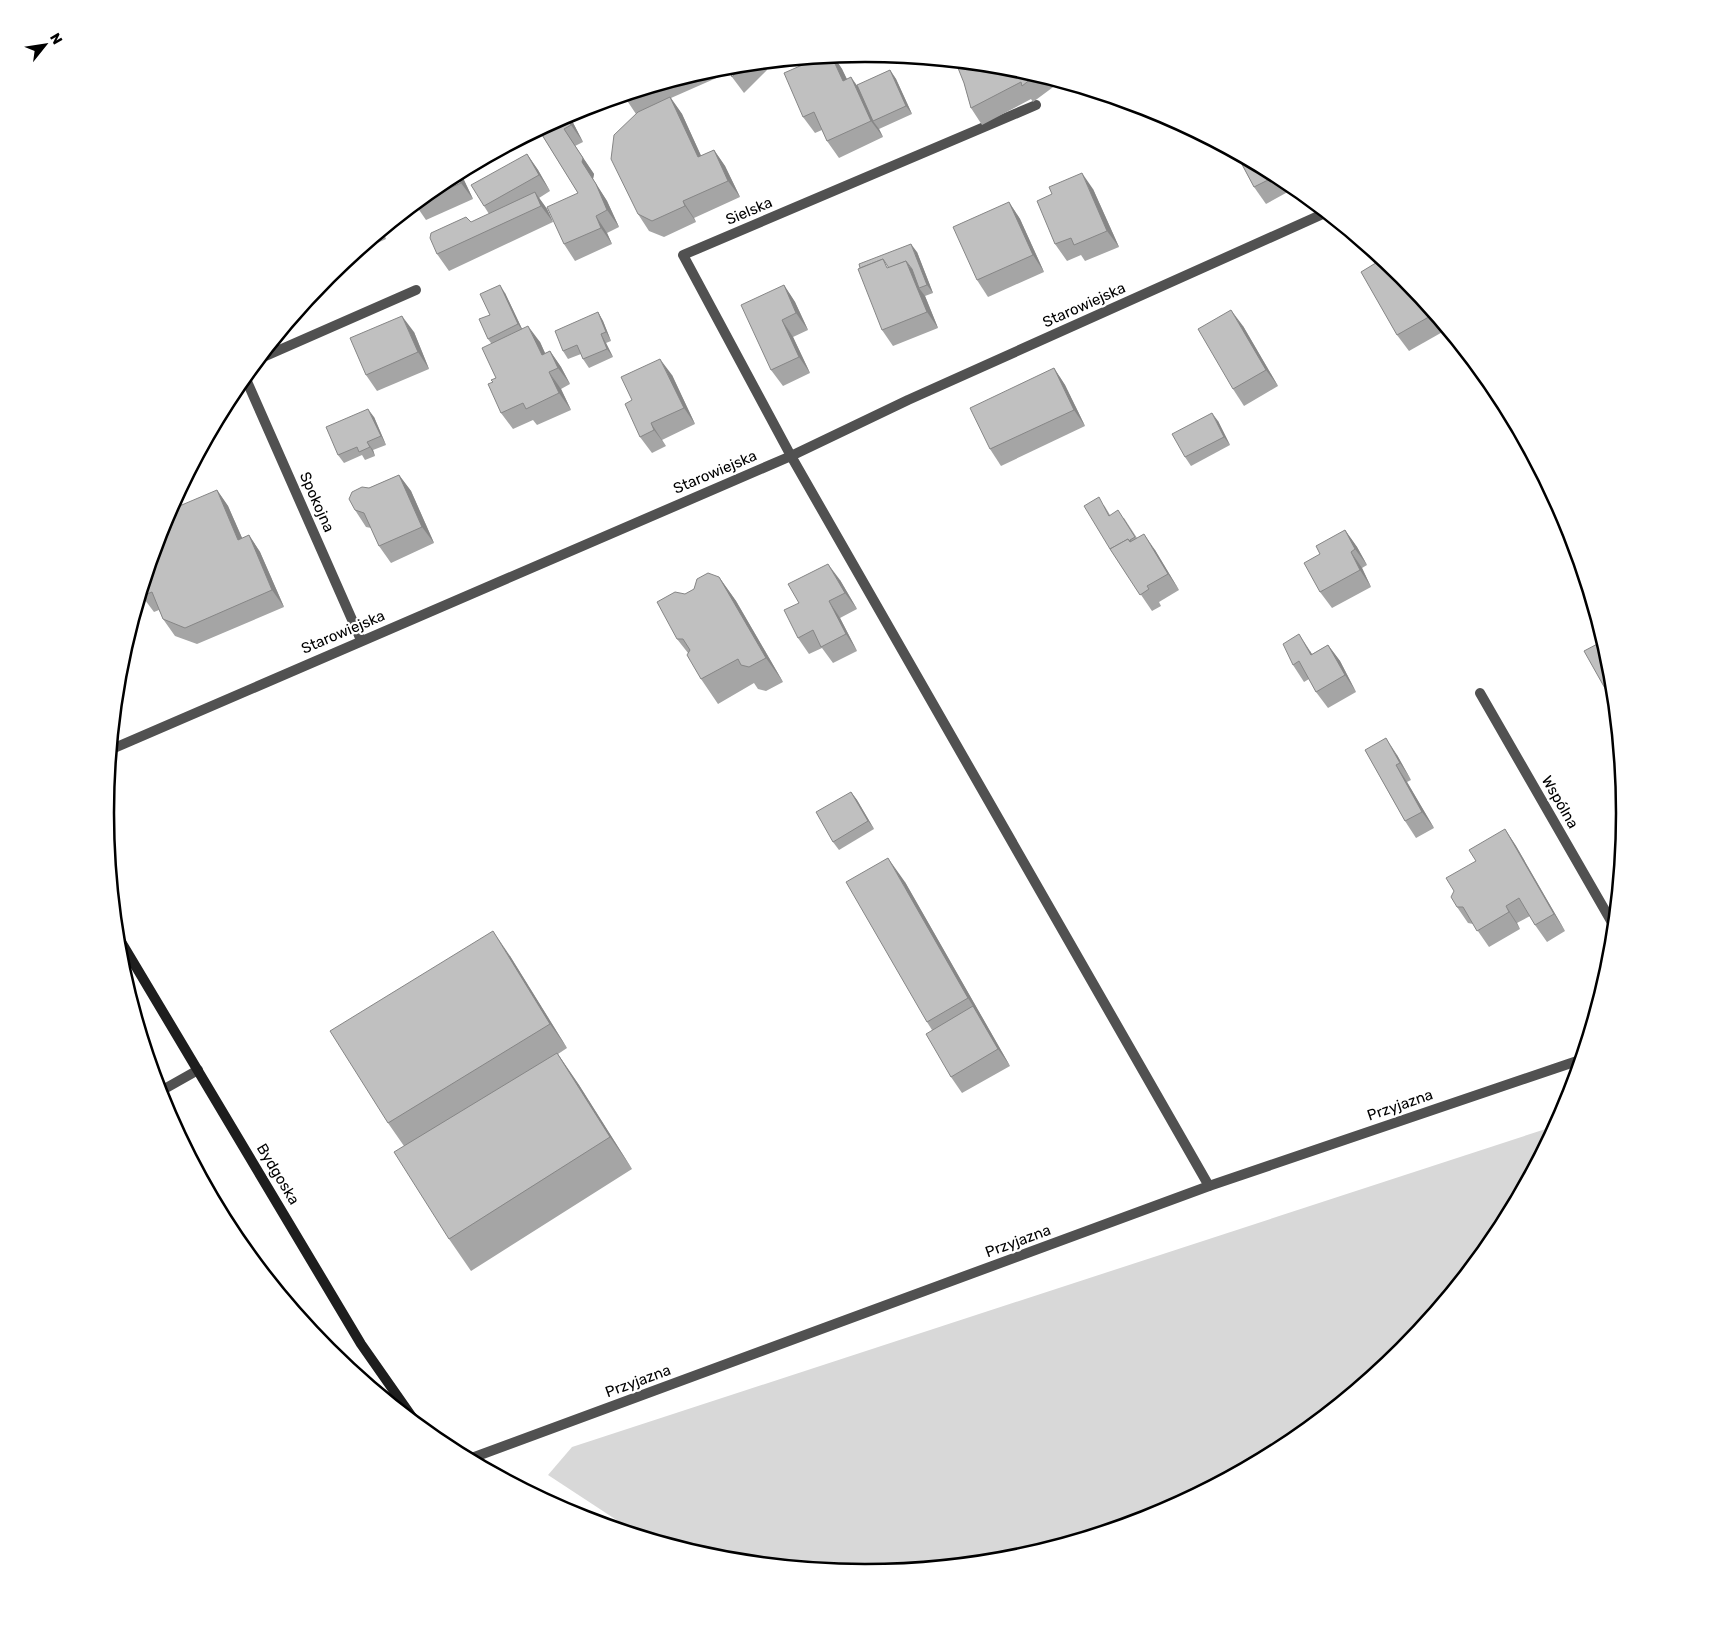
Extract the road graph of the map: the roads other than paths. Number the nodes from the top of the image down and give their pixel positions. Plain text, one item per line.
1 (1036, 105) dead end
2 (1319, 216) edge
3 (416, 290) dead end
4 (271, 354) edge
5 (249, 384) edge
6 (791, 456) junction
7 (361, 640) junction
8 (1480, 693) dead end
9 (117, 747) edge
10 (1609, 917) edge
11 (126, 951) edge
12 (1573, 1062) edge
13 (198, 1070) junction
14 (166, 1088) edge
15 (1209, 1186) junction
16 (405, 1406) edge
17 (477, 1456) edge

1 - 6 street, Sielska
2 - 6 street, Starowiejska
3 - 4 street
5 - 7 street, Spokojna
6 - 7 street, Starowiejska
6 - 15 street
7 - 9 street, Starowiejska
8 - 10 street, Wspólna
11 - 13 main road, Bydgoska
12 - 15 street, Przyjazna
13 - 14 street
13 - 16 main road, Bydgoska
15 - 17 street, Przyjazna

